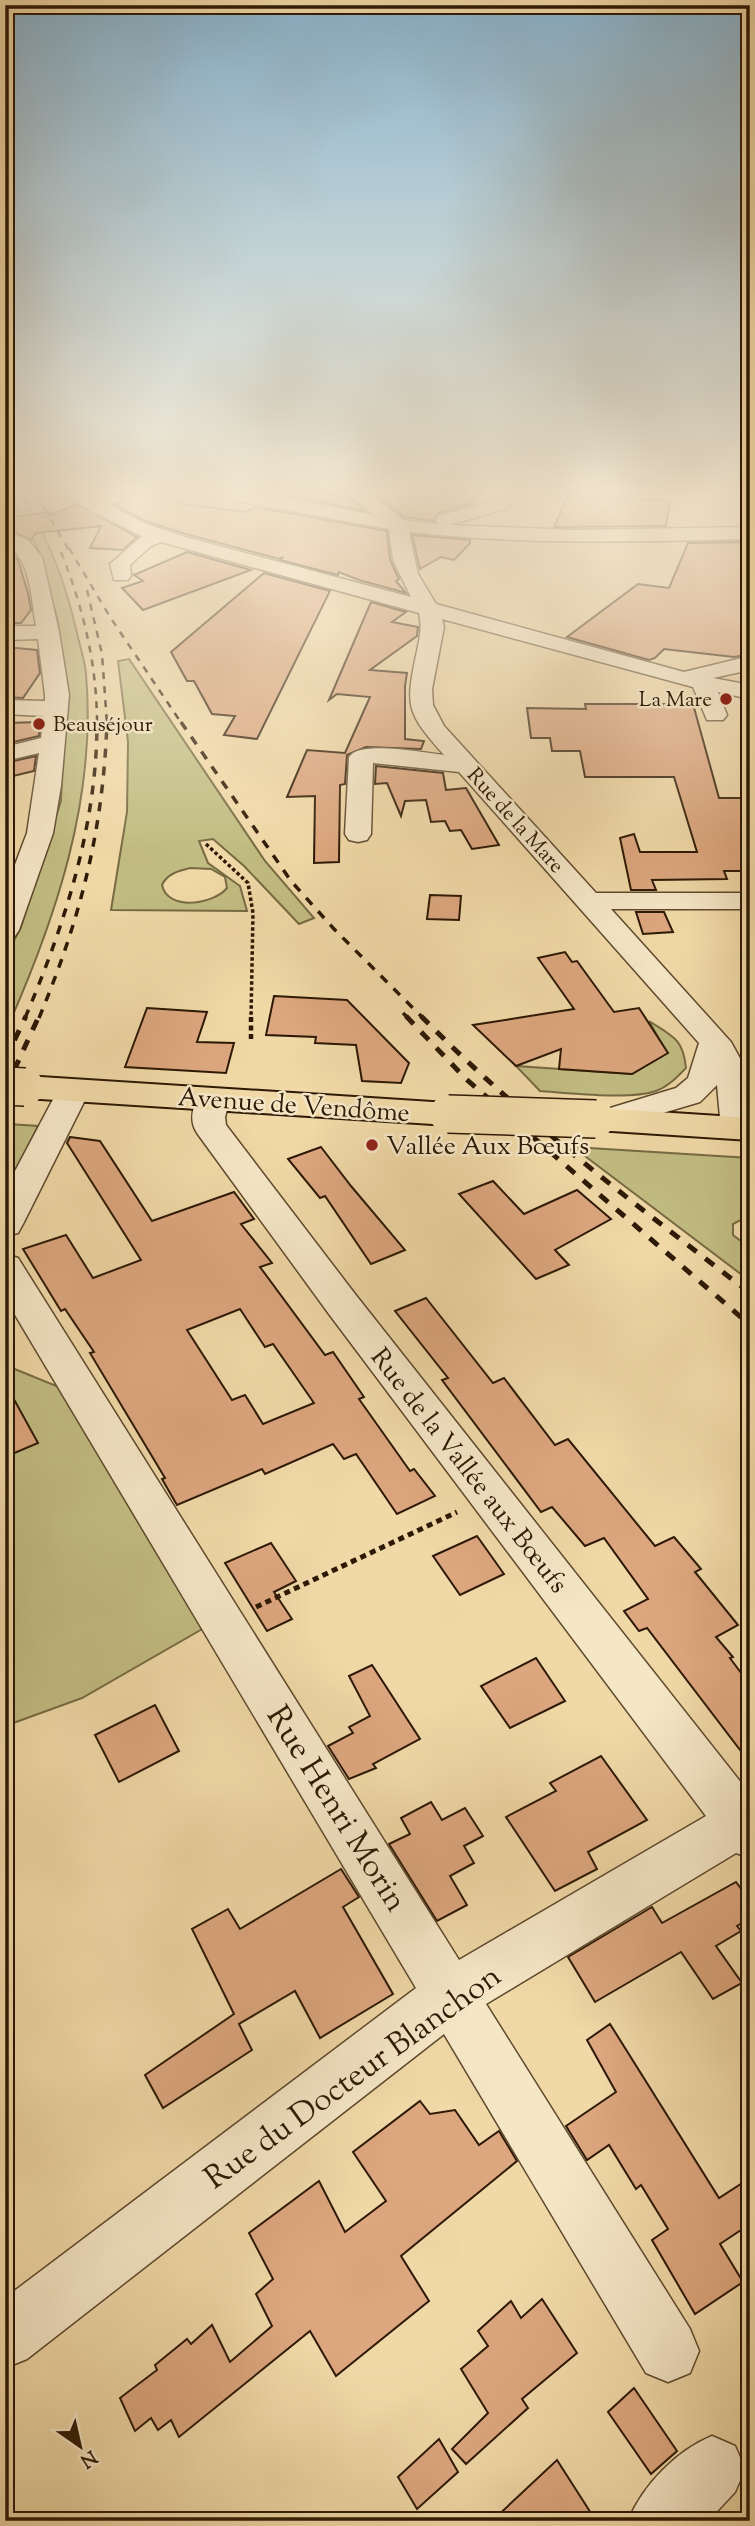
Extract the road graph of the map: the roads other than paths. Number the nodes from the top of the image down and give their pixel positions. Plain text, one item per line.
1 (44, 613) edge
2 (430, 613) edge
3 (440, 613) edge
4 (5, 632) edge
5 (48, 632) junction
6 (750, 663) edge
7 (691, 680) junction
8 (750, 692) edge
9 (57, 709) junction
10 (13, 715) edge
11 (715, 715) dead end
12 (52, 743) junction
13 (5, 754) edge
14 (466, 765) junction
15 (358, 834) dead end
16 (590, 901) junction
17 (750, 901) edge
18 (5, 930) edge
19 (715, 1042) junction
20 (750, 1069) edge
21 (15, 1087) edge
22 (74, 1090) junction
23 (214, 1099) junction
24 (603, 1119) junction
25 (744, 1128) edge
26 (5, 1224) edge
27 (5, 1267) edge
28 (747, 1824) edge
29 (452, 1994) junction
30 (5, 2337) edge
31 (668, 2351) dead end
32 (712, 2469) dead end
33 (661, 2521) edge

1 - 5 street
2 - 14 street, Rue de la Mare
3 - 7 street
4 - 5 street
5 - 9 street
6 - 7 street
7 - 8 street
7 - 11 street
9 - 10 street
9 - 12 street
12 - 13 street
12 - 18 street
14 - 15 street
14 - 16 street, Rue de la Mare
16 - 17 street
16 - 19 street, Rue de la Mare
19 - 20 street
19 - 24 street
19 - 25 street, Rue de la Mare
21 - 22 main road, Avenue de Vendôme
22 - 23 main road, Avenue de Vendôme
22 - 26 street
23 - 24 main road, Avenue de Vendôme, bridge
23 - 28 street, Rue de la Vallée aux Bœufs
24 - 25 main road, Avenue de Vendôme
27 - 29 street, Rue Henri Morin
28 - 29 street, Rue du Docteur Blanchon
29 - 30 street, Rue du Docteur Blanchon
29 - 31 street, Rue Henri Morin
32 - 33 street

